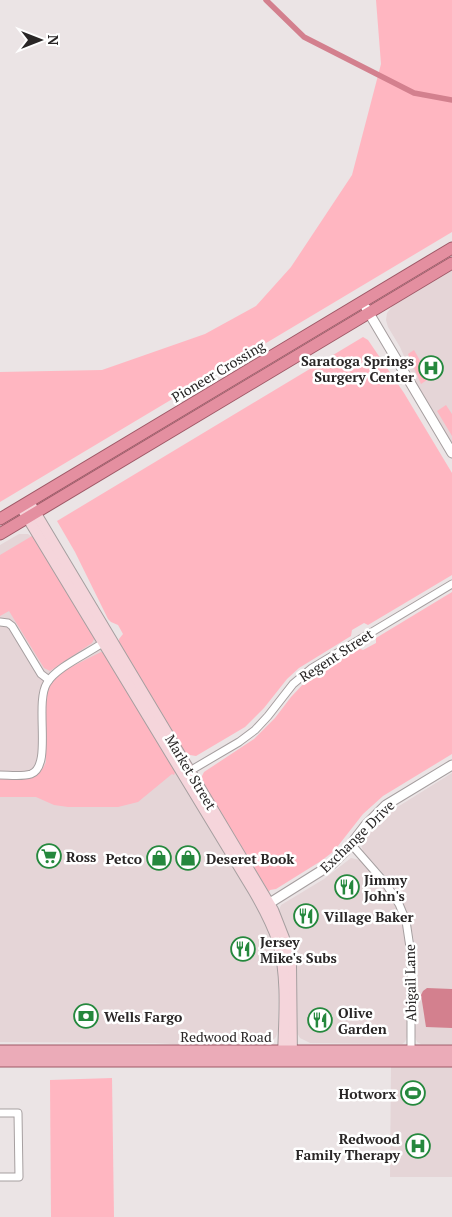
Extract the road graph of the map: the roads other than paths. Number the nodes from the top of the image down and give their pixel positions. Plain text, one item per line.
1 (452, 248) edge
2 (452, 263) edge
3 (362, 302) junction
4 (369, 313) junction
5 (452, 453) edge
6 (25, 504) junction
7 (31, 515) junction
8 (0, 519) edge
9 (0, 534) edge
10 (452, 584) edge
11 (0, 622) edge
12 (107, 640) junction
13 (48, 680) junction
14 (452, 765) edge
15 (187, 773) junction
16 (0, 775) edge
17 (351, 844) junction
18 (266, 905) junction
19 (0, 1051) edge
20 (452, 1051) edge
21 (411, 1052) junction
22 (287, 1056) junction
23 (0, 1061) edge
24 (452, 1061) edge
25 (0, 1113) edge
26 (0, 1177) edge

1 - 3 highway, Pioneer Crossing
2 - 4 highway, Pioneer Crossing
3 - 4 street
3 - 6 highway, Pioneer Crossing
4 - 5 street
4 - 7 highway, Pioneer Crossing
6 - 7 main road, Market Street
6 - 8 highway, Pioneer Crossing
7 - 9 highway, Pioneer Crossing
7 - 12 main road, Market Street
10 - 15 street, Regent Street
11 - 13 street
12 - 13 street
12 - 15 main road, Market Street
13 - 16 street
14 - 17 street, Exchange Drive
15 - 18 main road, Market Street
17 - 18 street, Exchange Drive
17 - 21 street, Abigail Lane
18 - 22 main road, Market Street
19 - 22 main road, Redwood Road
20 - 21 main road, Redwood Road
21 - 22 main road, Redwood Road
22 - 23 main road, Redwood Road
22 - 24 main road, Redwood Road
25 - 26 street

